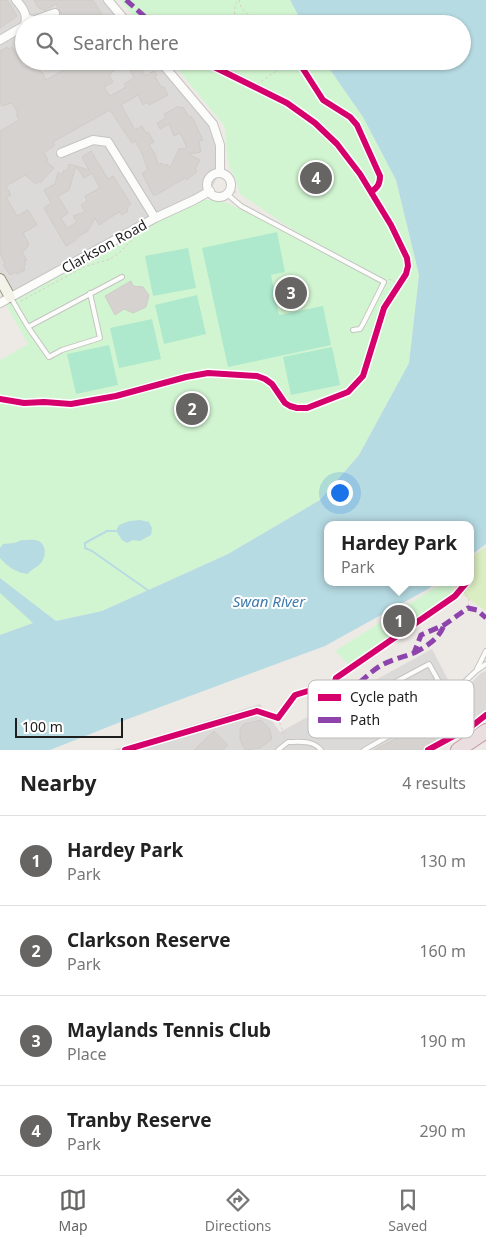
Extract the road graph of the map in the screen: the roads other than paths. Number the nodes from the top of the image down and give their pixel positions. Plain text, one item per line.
1 (16, 0) edge
2 (108, 0) edge
3 (54, 13) dead end
4 (24, 15) edge
5 (49, 15) edge
6 (120, 15) edge
7 (15, 30) edge
8 (0, 40) edge
9 (167, 70) edge
10 (61, 153) dead end
11 (220, 173) junction
12 (210, 191) junction
13 (228, 195) junction
14 (155, 218) junction
15 (122, 277) dead end
16 (0, 279) edge
17 (90, 293) junction
18 (13, 301) junction
19 (0, 303) edge
20 (28, 328) junction
21 (353, 330) dead end
22 (486, 651) edge
23 (486, 664) edge
24 (476, 671) junction
25 (399, 680) edge
26 (438, 680) edge
27 (467, 680) edge
28 (486, 731) edge
29 (385, 738) edge
30 (278, 750) edge
31 (321, 750) edge
32 (364, 750) edge
33 (458, 750) edge

1 - 4 street
2 - 6 street
3 - 5 street
7 - 8 street
9 - 11 street
10 - 14 street
11 - 12 street
11 - 13 street
12 - 13 street
12 - 14 street, Clarkson Road
13 - 21 lane
14 - 18 street, Clarkson Road
15 - 17 lane
16 - 18 street
17 - 20 lane
17 - 20 lane
18 - 19 street, Clarkson Road
18 - 20 lane
22 - 24 lane
23 - 24 lane
24 - 27 lane
25 - 26 lane
28 - 33 highway
29 - 32 lane
30 - 31 lane

